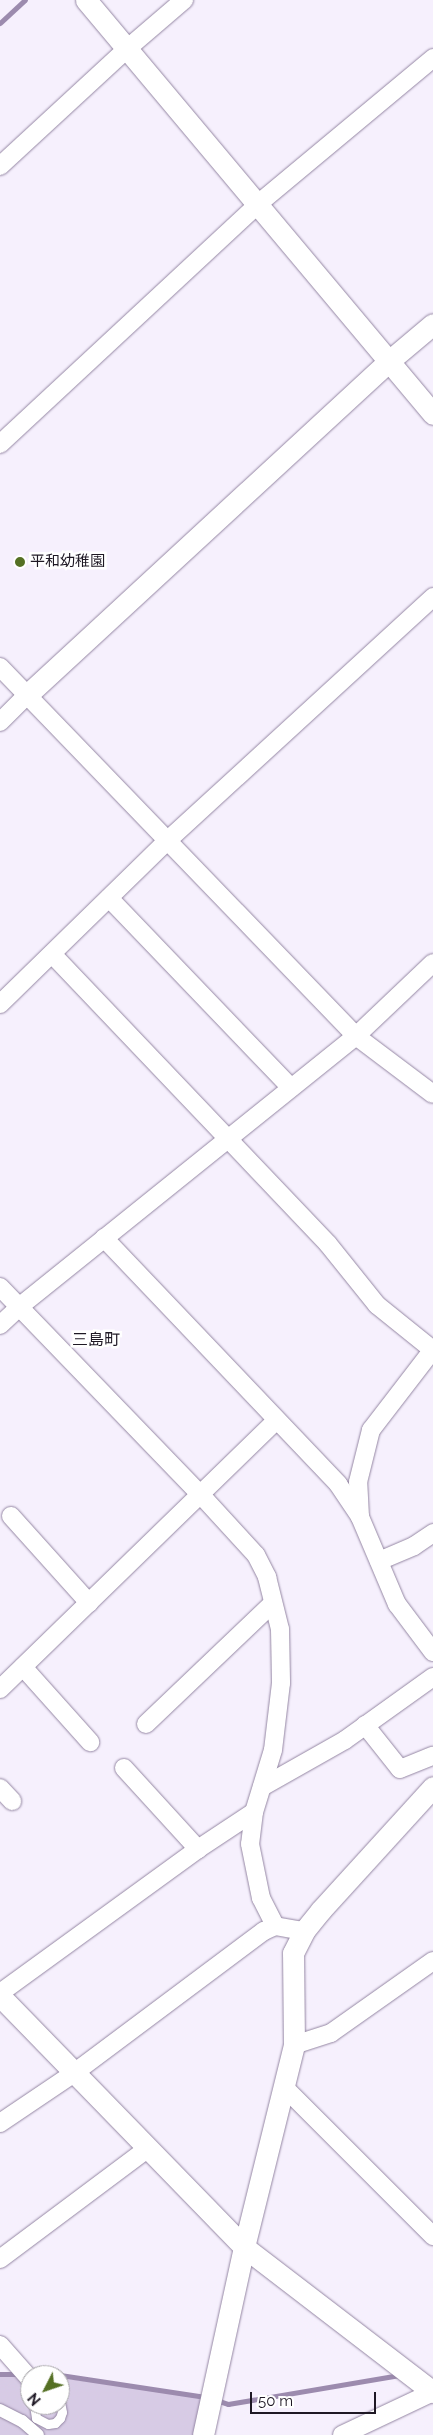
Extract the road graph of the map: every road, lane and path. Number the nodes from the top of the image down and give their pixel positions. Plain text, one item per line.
1 (86, 0) edge
2 (184, 0) edge
3 (128, 48) junction
4 (433, 58) edge
5 (0, 166) edge
6 (258, 204) junction
7 (433, 324) edge
8 (389, 361) junction
9 (433, 414) edge
10 (0, 444) edge
11 (433, 596) edge
12 (0, 667) edge
13 (27, 695) junction
14 (0, 722) edge
15 (167, 841) junction
16 (109, 898) junction
17 (52, 954) junction
18 (433, 963) edge
19 (0, 1004) edge
20 (356, 1036) junction
21 (291, 1088) junction
22 (433, 1094) edge
23 (228, 1138) junction
24 (104, 1238) junction
25 (0, 1287) edge
26 (19, 1306) junction
27 (0, 1324) edge
28 (431, 1352) edge
29 (276, 1421) junction
30 (201, 1495) junction
31 (11, 1516) dead end
32 (360, 1517) junction
33 (433, 1533) edge
34 (379, 1561) junction
35 (89, 1603) junction
36 (273, 1603) junction
37 (433, 1652) edge
38 (23, 1667) junction
39 (433, 1677) edge
40 (0, 1689) edge
41 (146, 1724) dead end
42 (365, 1726) junction
43 (90, 1742) dead end
44 (433, 1756) edge
45 (124, 1768) dead end
46 (262, 1787) junction
47 (433, 1787) edge
48 (254, 1812) junction
49 (198, 1849) junction
50 (275, 1926) junction
51 (304, 1931) junction
52 (433, 1961) edge
53 (0, 1994) edge
54 (294, 2044) junction
55 (74, 2074) junction
56 (284, 2087) junction
57 (0, 2124) edge
58 (146, 2149) junction
59 (433, 2236) edge
60 (244, 2247) junction
61 (0, 2259) edge
62 (0, 2345) edge
63 (20, 2368) edge
64 (433, 2392) edge
65 (0, 2410) edge
66 (36, 2415) edge
67 (61, 2415) edge
68 (364, 2430) edge
69 (38, 2435) edge
70 (202, 2435) edge
71 (342, 2435) edge

1 - 3 street
2 - 3 street
3 - 5 street
3 - 6 street
4 - 6 street
6 - 8 street
6 - 10 street
7 - 8 street
8 - 9 street
8 - 13 street
11 - 15 street
12 - 13 street
13 - 14 street
13 - 15 street
15 - 16 street
15 - 20 street
16 - 17 street
16 - 21 street
17 - 19 street
17 - 23 street
18 - 20 street
20 - 21 street
20 - 22 street
21 - 23 street
23 - 24 street
23 - 28 street
24 - 26 street
24 - 29 street
25 - 26 street
26 - 27 street
26 - 30 street
28 - 32 street
29 - 30 street
29 - 32 street
30 - 35 street
30 - 36 street
31 - 35 street
32 - 34 street
33 - 34 street
34 - 37 street
35 - 38 street
36 - 41 street
36 - 46 street
38 - 40 street
38 - 43 street
39 - 42 street
42 - 44 street
42 - 46 street
45 - 49 street
46 - 48 street
47 - 51 street
48 - 49 street
48 - 50 street
49 - 53 street
50 - 51 street
50 - 55 street
51 - 54 street
52 - 54 street
53 - 55 street
54 - 56 street
55 - 57 street
55 - 58 street
56 - 59 street
56 - 60 street
58 - 60 street
58 - 61 street
60 - 64 street
60 - 70 street
62 - 63 street
64 - 68 street
65 - 69 street
66 - 67 lane
68 - 71 street

